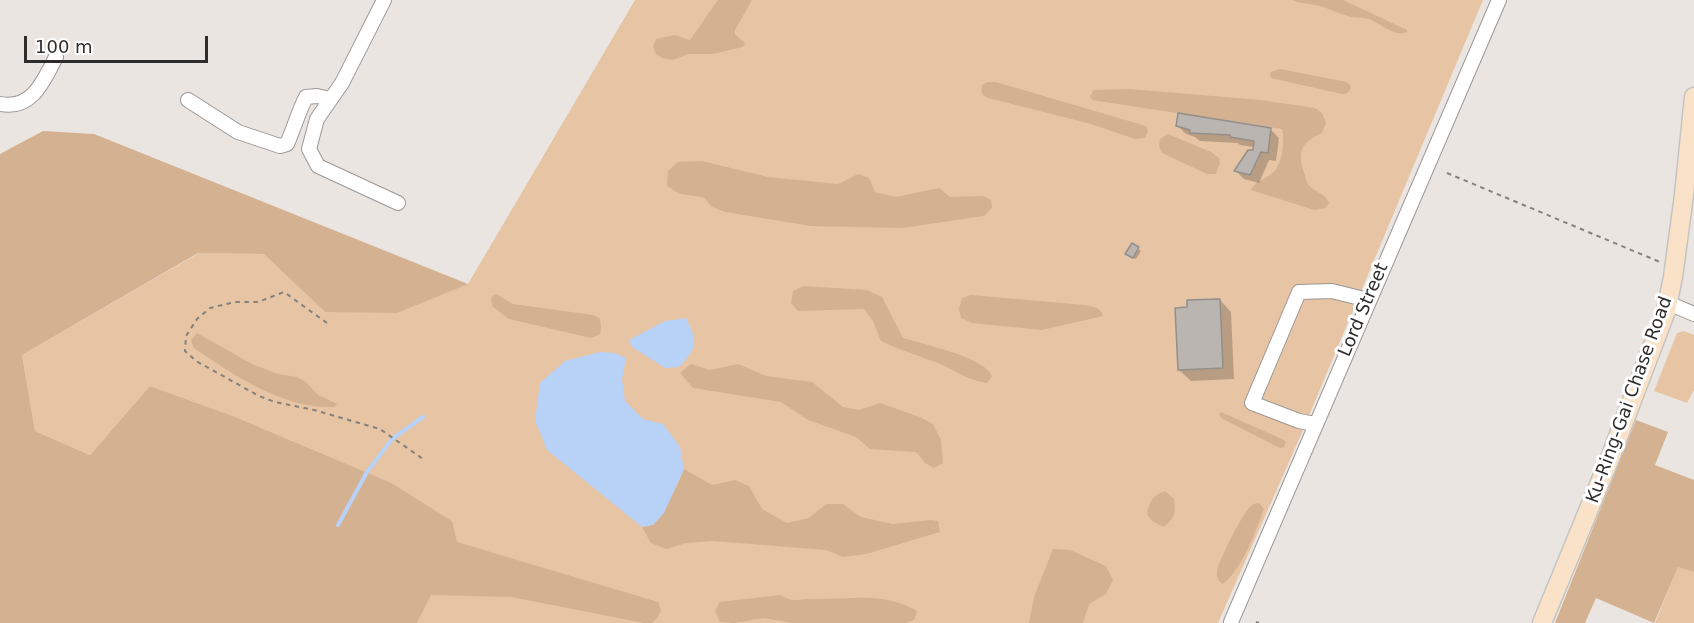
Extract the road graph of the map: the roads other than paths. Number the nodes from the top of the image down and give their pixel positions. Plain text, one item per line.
1 (384, 0) edge
2 (1499, 0) edge
3 (56, 57) dead end
4 (1694, 97) edge
5 (330, 99) junction
6 (188, 100) dead end
7 (0, 104) edge
8 (398, 203) dead end
9 (1368, 300) junction
10 (1668, 303) junction
11 (1694, 314) edge
12 (1315, 424) junction
13 (1231, 622) edge
14 (1542, 623) edge

1 - 5 street
2 - 9 street, Lord Street
3 - 7 street
4 - 10 main road, Ku-Ring-Gai Chase Road
5 - 6 street
5 - 8 street
9 - 12 street, Lord Street
9 - 12 street
10 - 11 street
10 - 14 main road, Ku-Ring-Gai Chase Road
12 - 13 street, Lord Street

